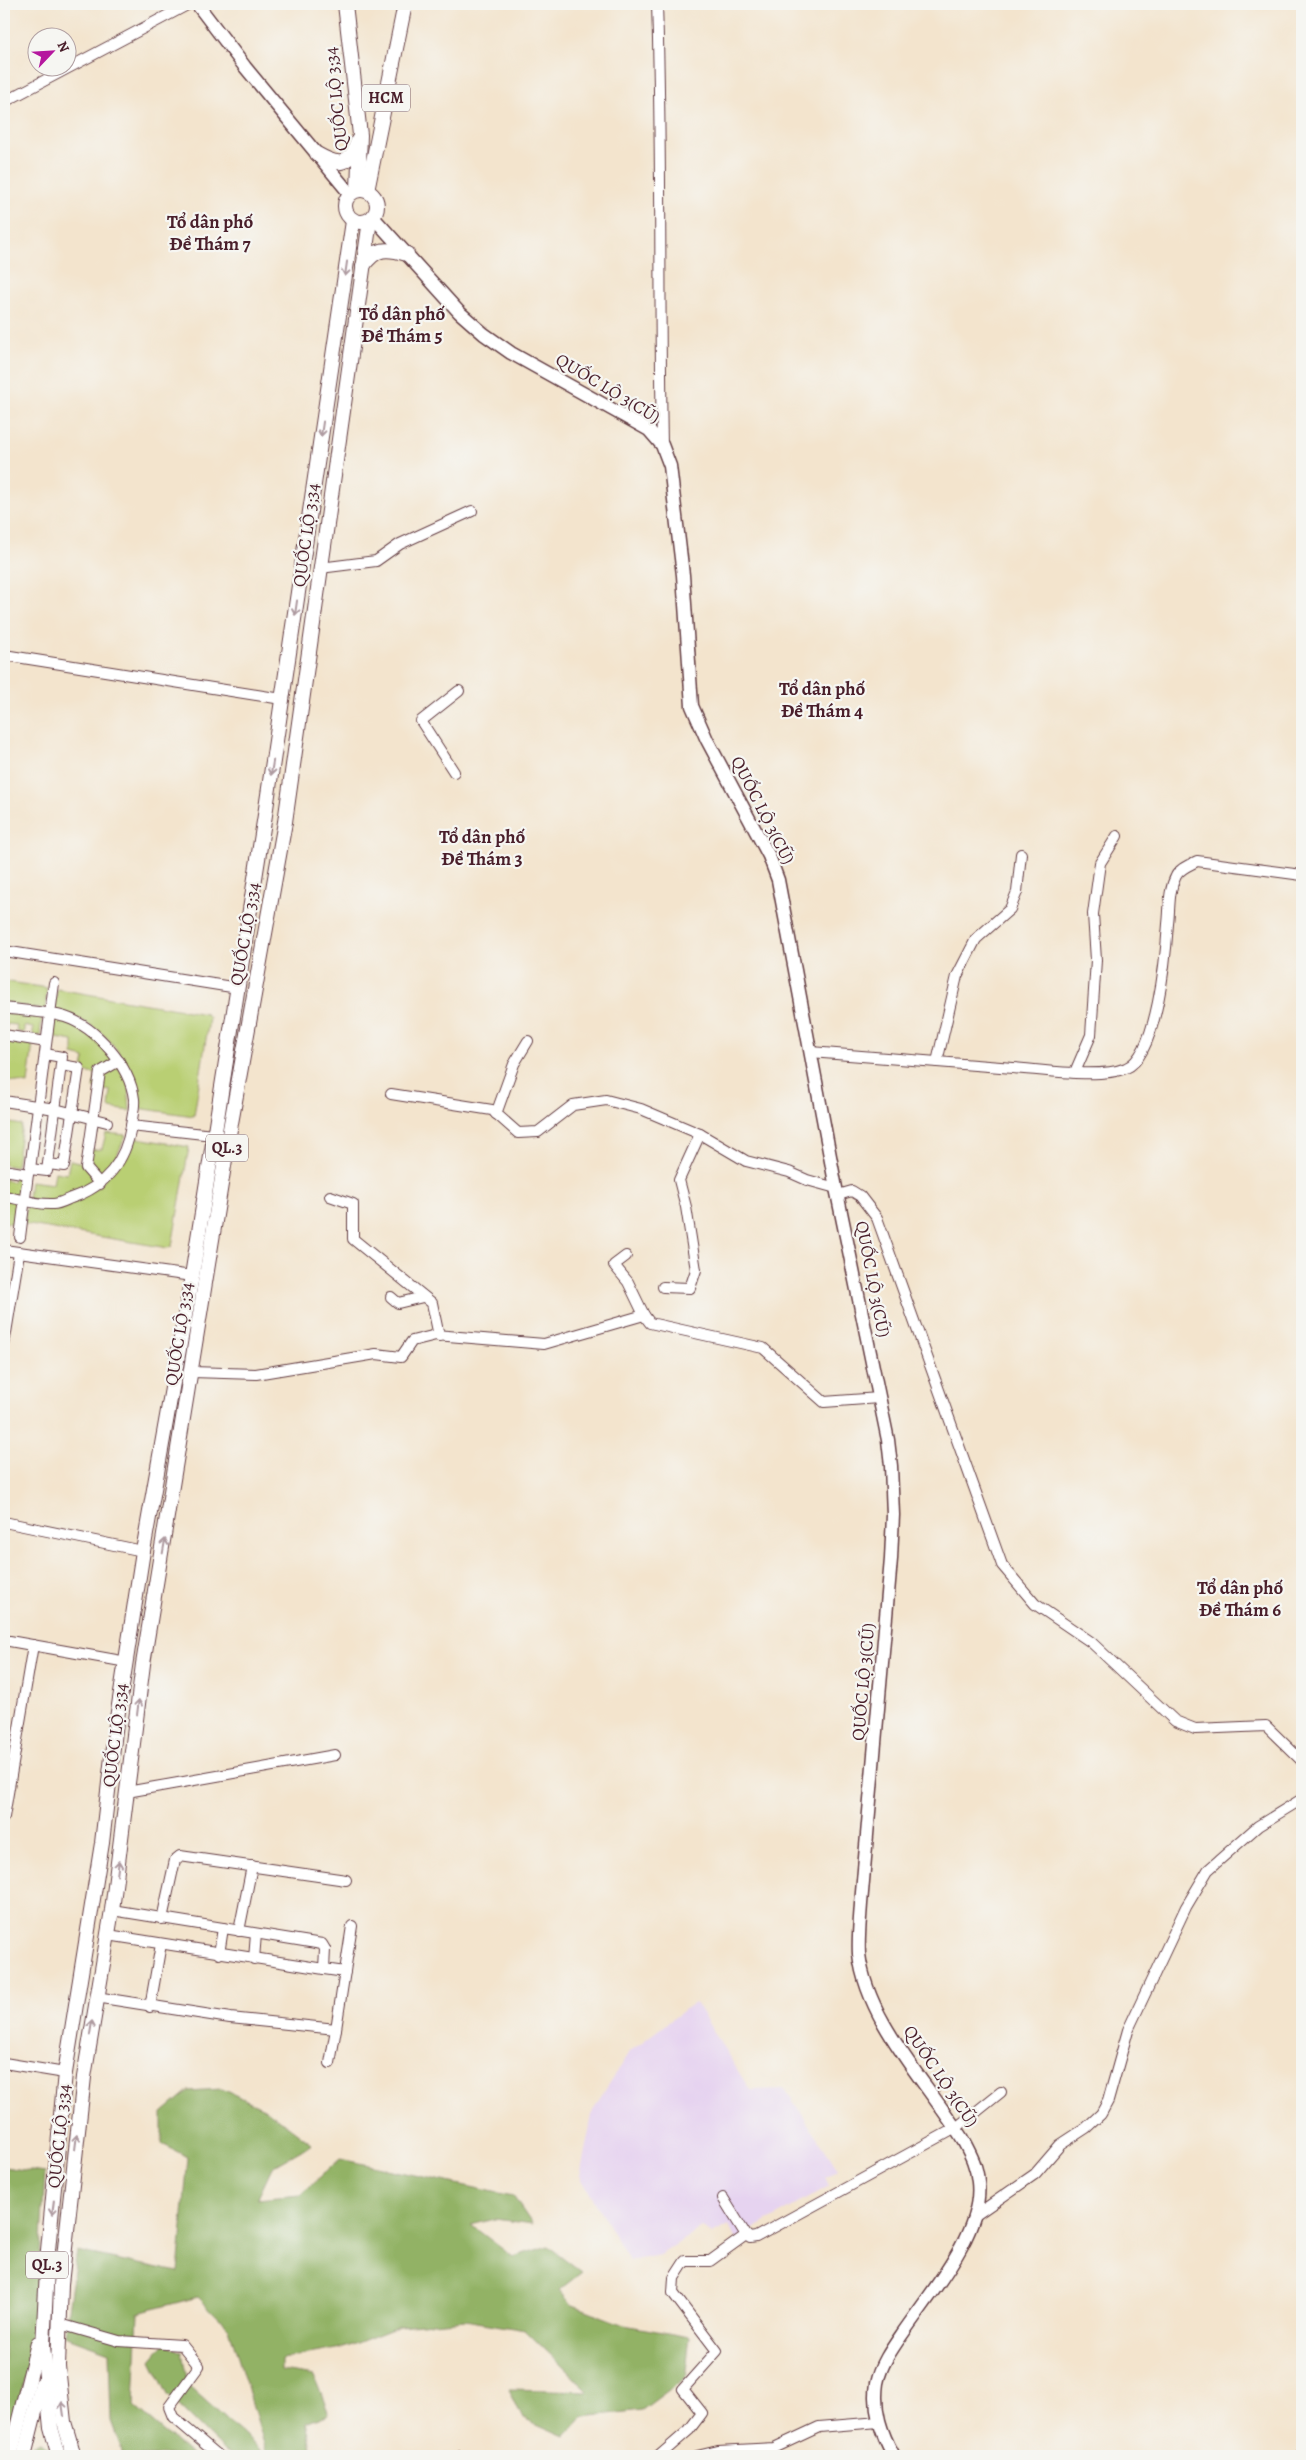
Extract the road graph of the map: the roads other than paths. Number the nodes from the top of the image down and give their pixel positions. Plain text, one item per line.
1 (189, 4) edge
2 (198, 4) edge
3 (345, 4) edge
4 (405, 4) edge
5 (657, 4) edge
6 (4, 102) edge
7 (360, 135) junction
8 (317, 154) junction
9 (358, 192) junction
10 (371, 218) junction
11 (353, 220) junction
12 (407, 254) junction
13 (363, 266) junction
14 (662, 445) junction
15 (472, 511) dead end
16 (320, 568) junction
17 (4, 655) edge
18 (458, 691) dead end
19 (282, 700) junction
20 (454, 772) dead end
21 (265, 815) junction
22 (285, 818) junction
23 (1117, 836) dead end
24 (1021, 854) dead end
25 (1302, 875) edge
26 (4, 951) edge
27 (54, 983) dead end
28 (238, 988) junction
29 (254, 990) junction
30 (4, 1008) edge
31 (50, 1015) junction
32 (4, 1035) edge
33 (528, 1041) dead end
34 (46, 1042) junction
35 (810, 1052) junction
36 (45, 1054) junction
37 (119, 1061) junction
38 (937, 1062) junction
39 (61, 1065) junction
40 (1075, 1072) junction
41 (391, 1094) dead end
42 (4, 1101) edge
43 (38, 1107) junction
44 (55, 1109) junction
45 (72, 1113) junction
46 (496, 1114) junction
47 (93, 1118) junction
48 (107, 1122) dead end
49 (130, 1126) junction
50 (700, 1134) junction
51 (214, 1135) junction
52 (48, 1164) junction
53 (4, 1170) edge
54 (29, 1172) junction
55 (100, 1184) junction
56 (837, 1191) junction
57 (4, 1196) edge
58 (330, 1196) dead end
59 (23, 1200) junction
60 (20, 1237) dead end
61 (4, 1250) edge
62 (19, 1253) junction
63 (626, 1256) dead end
64 (192, 1276) junction
65 (206, 1279) junction
66 (663, 1287) dead end
67 (391, 1297) dead end
68 (424, 1297) junction
69 (644, 1315) junction
70 (439, 1336) junction
71 (4, 1345) edge
72 (192, 1372) junction
73 (879, 1398) junction
74 (4, 1522) edge
75 (143, 1551) junction
76 (159, 1572) junction
77 (4, 1640) edge
78 (33, 1645) junction
79 (127, 1662) junction
80 (335, 1755) dead end
81 (1302, 1761) edge
82 (108, 1790) junction
83 (127, 1792) junction
84 (1302, 1800) edge
85 (4, 1817) edge
86 (252, 1866) junction
87 (346, 1880) dead end
88 (112, 1910) junction
89 (162, 1919) junction
90 (352, 1926) dead end
91 (223, 1928) junction
92 (239, 1931) junction
93 (256, 1934) junction
94 (108, 1935) junction
95 (161, 1944) junction
96 (219, 1954) junction
97 (254, 1959) junction
98 (324, 1969) junction
99 (345, 1972) junction
100 (96, 1997) junction
101 (150, 2007) junction
102 (336, 2029) junction
103 (4, 2063) edge
104 (330, 2063) dead end
105 (65, 2073) junction
106 (84, 2077) junction
107 (1001, 2092) dead end
108 (956, 2128) junction
109 (723, 2198) dead end
110 (974, 2217) junction
111 (746, 2235) junction
112 (44, 2320) junction
113 (60, 2324) junction
114 (44, 2377) junction
115 (879, 2422) junction
116 (18, 2453) edge
117 (59, 2456) edge
118 (74, 2456) edge
119 (219, 2456) edge
120 (659, 2456) edge
121 (697, 2456) edge
122 (894, 2456) edge

1 - 6 street
2 - 8 main road
3 - 7 highway, QUỐC LỘ 3;34 / HCM
4 - 9 highway, HCM
5 - 14 street
7 - 8 highway
7 - 9 highway, QUỐC LỘ 3;34 / HCM
8 - 9 main road
9 - 10 highway, HCM
9 - 11 highway, HCM
10 - 11 highway
10 - 12 main road, QUỐC LỘ 3(CŨ)
10 - 13 highway, QUỐC LỘ 3;34 / QL.3
11 -> 19 highway, QUỐC LỘ 3;34 / QL.3
12 - 13 highway
12 - 14 main road, QUỐC LỘ 3(CŨ)
13 - 16 highway, QUỐC LỘ 3;34 / QL.3
14 - 35 main road, QUỐC LỘ 3(CŨ)
15 - 16 street
16 - 22 highway, QUỐC LỘ 3;34 / QL.3
17 - 19 street
18 - 20 street
19 -> 21 highway, QUỐC LỘ 3;34 / QL.3
21 - 22 highway
21 - 28 highway, QUỐC LỘ 3;34 / QL.3
22 - 29 highway, QUỐC LỘ 3;34 / QL.3
23 - 40 street
24 - 38 street
25 - 40 street
26 - 28 street
27 - 31 street
28 - 29 highway
28 - 51 highway, QUỐC LỘ 3;34 / QL.3
29 - 65 highway, QUỐC LỘ 3;34 / QL.3
30 - 31 street
31 - 34 street
31 - 37 street
32 - 34 street
33 - 46 street
34 - 36 street
35 - 38 street
35 - 56 main road, QUỐC LỘ 3(CŨ)
36 - 39 street
36 - 43 street
37 - 47 street
37 - 49 street
38 - 40 street
39 - 44 street
39 - 45 street
41 - 46 street
42 - 43 street
43 - 44 street
43 - 54 street
44 - 45 street
44 - 52 street
45 - 47 street
45 - 52 street
46 - 50 street
47 - 48 street
47 - 55 street
49 - 51 street
49 - 55 street
50 - 56 street
50 - 66 street
51 - 64 highway, QUỐC LỘ 3;34 / QL.3
52 - 54 street
53 - 54 street
54 - 59 street
55 - 59 street
56 - 73 main road, QUỐC LỘ 3(CŨ)
56 - 81 street
57 - 59 street
58 - 68 street
59 - 60 street
61 - 62 street
62 - 64 street
62 - 71 street
63 - 69 street
64 - 65 highway
64 - 75 highway, QUỐC LỘ 3;34 / QL.3
65 - 72 highway, QUỐC LỘ 3;34 / QL.3
67 - 68 street
68 - 70 street
69 - 70 street
69 - 73 street
70 - 72 street
76 -> 72 highway, QUỐC LỘ 3;34 / QL.3
73 - 108 main road, QUỐC LỘ 3(CŨ)
74 - 75 street
75 - 76 highway
75 - 79 highway, QUỐC LỘ 3;34 / QL.3
83 -> 76 highway, QUỐC LỘ 3;34 / QL.3
77 - 78 street
78 - 79 street
78 - 85 street
79 - 82 highway, QUỐC LỘ 3;34 / QL.3
80 - 83 street
82 - 83 highway
82 - 105 highway, QUỐC LỘ 3;34 / QL.3
88 -> 83 highway, QUỐC LỘ 3;34 / QL.3
84 - 110 street
86 - 87 street
86 - 89 street
86 - 92 street
88 - 89 street
88 - 94 highway, QUỐC LỘ 3;34 / QL.3
89 - 91 street
90 - 99 street
91 - 92 street
91 - 96 street
92 - 93 street
93 - 97 street
93 - 98 street
94 - 95 street
94 - 100 highway, QUỐC LỘ 3;34 / QL.3
95 - 96 street
95 - 101 street
96 - 97 street
97 - 98 street
98 - 99 street
99 - 102 street
100 - 101 street
106 -> 100 highway, QUỐC LỘ 3;34 / QL.3
101 - 102 street
102 - 104 street
103 - 105 street
105 - 106 highway
105 -> 112 highway, QUỐC LỘ 3;34 / QL.3
113 -> 106 highway, QUỐC LỘ 3;34 / QL.3
107 - 108 street
108 - 110 main road, QUỐC LỘ 3(CŨ)
108 - 111 street
109 - 111 street
110 - 115 main road, QUỐC LỘ 3(CŨ)
111 - 120 street
112 - 114 highway, QUỐC LỘ 3;34 / QL.3
112 - 116 highway
113 - 114 highway
118 -> 113 highway, QUỐC LỘ 3;34 / QL.3
113 - 119 street
114 - 116 highway
114 - 117 highway, QUỐC LỘ 3;34 / QL.3
115 - 121 street
115 - 122 main road, QUỐC LỘ 3(CŨ)
116 - 117 highway

